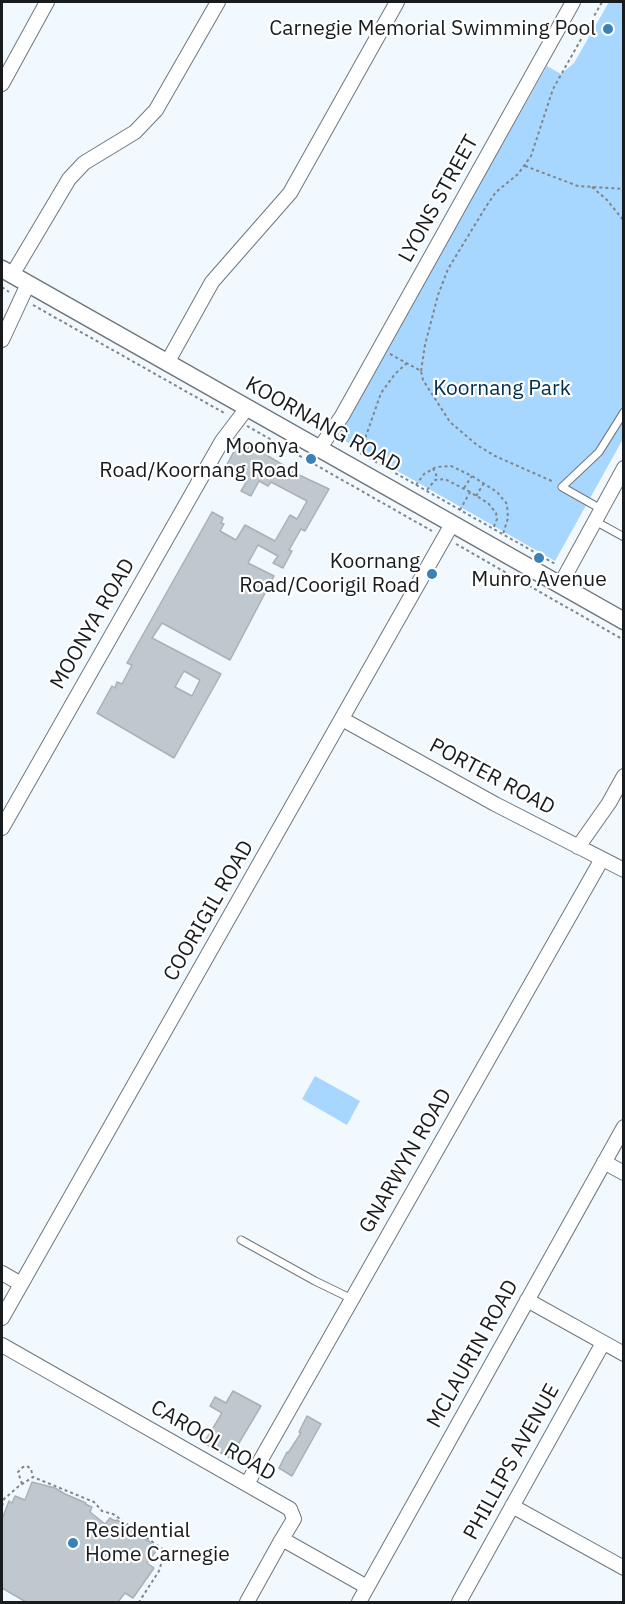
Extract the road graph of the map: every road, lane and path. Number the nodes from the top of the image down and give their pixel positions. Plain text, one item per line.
1 (47, 2) edge
2 (218, 2) edge
3 (397, 2) edge
4 (573, 2) edge
5 (602, 2) edge
6 (2, 84) edge
7 (525, 166) junction
8 (592, 187) junction
9 (624, 189) edge
10 (624, 220) edge
11 (5, 277) edge
12 (28, 293) junction
13 (2, 340) edge
14 (380, 348) junction
15 (167, 363) junction
16 (407, 363) junction
17 (421, 371) junction
18 (238, 412) junction
19 (624, 412) edge
20 (324, 452) junction
21 (433, 468) junction
22 (624, 468) edge
23 (472, 476) junction
24 (438, 480) junction
25 (484, 483) junction
26 (416, 485) junction
27 (562, 487) junction
28 (464, 489) junction
29 (426, 491) junction
30 (470, 492) junction
31 (476, 496) junction
32 (598, 515) junction
33 (452, 524) junction
34 (493, 529) junction
35 (503, 534) junction
36 (624, 537) edge
37 (563, 577) junction
38 (624, 621) edge
39 (624, 640) edge
40 (342, 719) junction
41 (624, 776) edge
42 (2, 828) edge
43 (590, 853) junction
44 (624, 870) edge
45 (624, 1127) edge
46 (604, 1162) junction
47 (624, 1173) edge
48 (241, 1240) dead end
49 (2, 1273) edge
50 (21, 1284) junction
51 (352, 1299) junction
52 (527, 1299) junction
53 (2, 1318) edge
54 (603, 1343) junction
55 (2, 1345) edge
56 (624, 1354) edge
57 (33, 1477) junction
58 (22, 1484) junction
59 (247, 1484) junction
60 (2, 1506) edge
61 (512, 1506) junction
62 (282, 1539) junction
63 (624, 1568) edge
64 (367, 1587) junction
65 (138, 1602) edge
66 (247, 1602) edge
67 (359, 1602) edge
68 (459, 1602) edge

1 - 6 street
2 - 11 street
3 - 15 street
4 - 14 street, LYONS STREET
5 - 7 path
7 - 8 path
7 - 17 path
8 - 9 path
8 - 10 path
11 - 12 street, KOORNANG ROAD
11 - 12 path
12 - 13 street
12 - 15 street, KOORNANG ROAD
12 - 18 path
14 - 16 path
14 - 20 street, LYONS STREET
15 - 18 street, KOORNANG ROAD
16 - 17 path
16 - 26 path
17 - 27 path
18 - 20 street, KOORNANG ROAD
18 - 33 path
18 - 42 street, MOONYA ROAD
19 - 27 lane
20 - 33 street, KOORNANG ROAD
21 - 23 path
21 - 24 path
21 - 26 path
22 - 32 street
23 - 25 path
23 - 28 path
24 - 28 path
24 - 29 path
25 - 31 path
25 - 35 path
26 - 29 path
27 - 32 lane
28 - 30 path
29 - 33 path
30 - 31 path
30 - 33 path
31 - 34 path
32 - 36 lane
32 - 37 street
33 - 34 path
33 - 37 street, KOORNANG ROAD
33 - 39 path
33 - 40 street, COORIGIL ROAD
34 - 35 path
35 - 37 path
37 - 38 street, KOORNANG ROAD
40 - 43 street, PORTER ROAD
40 - 50 street, COORIGIL ROAD
41 - 43 street, GNARWYN ROAD
43 - 44 street, PORTER ROAD
43 - 51 street, GNARWYN ROAD
45 - 46 street, MCLAURIN ROAD
46 - 47 street
46 - 52 street, MCLAURIN ROAD
48 - 51 lane
49 - 50 street
50 - 53 street, COORIGIL ROAD
51 - 59 street, GNARWYN ROAD
52 - 54 street
52 - 64 street, MCLAURIN ROAD
54 - 56 street
54 - 61 street, PHILLIPS AVENUE
55 - 59 street, CAROOL ROAD
57 - 58 path
57 - 58 path
57 - 65 path
58 - 60 path
59 - 62 street, CAROOL ROAD
61 - 63 street
61 - 68 street, PHILLIPS AVENUE
62 - 64 street
62 - 66 street
64 - 67 street, MCLAURIN ROAD

